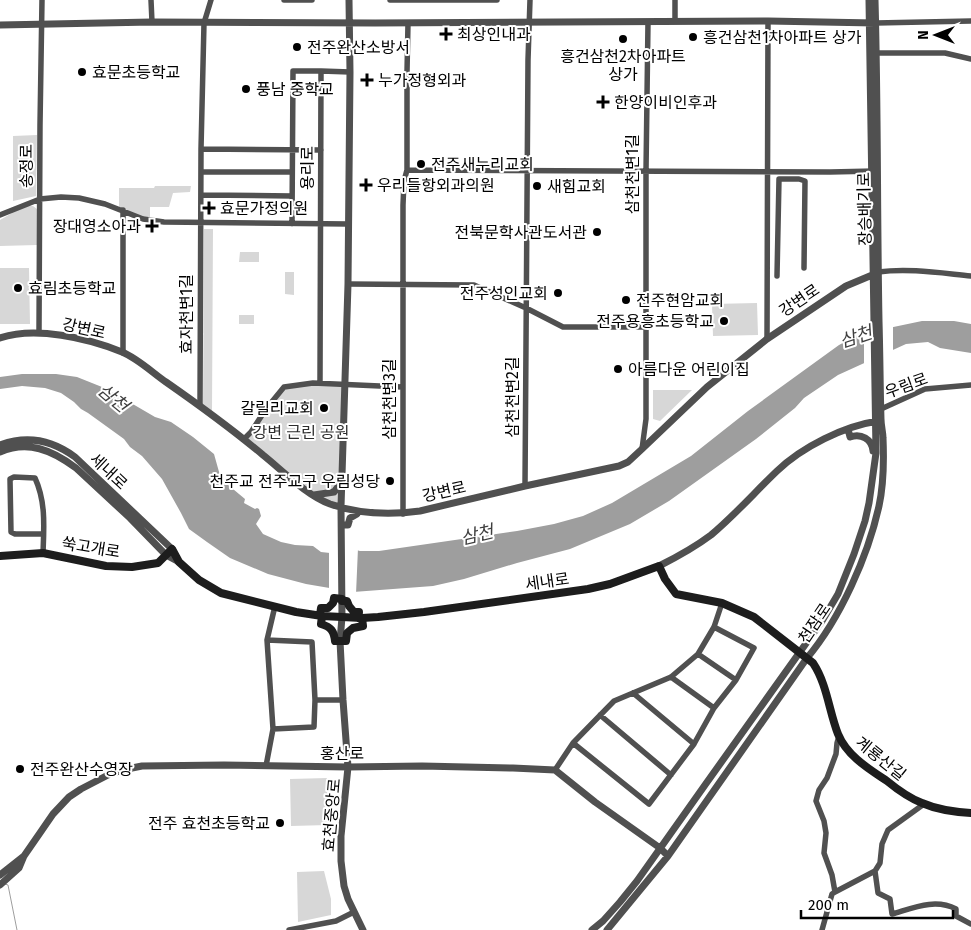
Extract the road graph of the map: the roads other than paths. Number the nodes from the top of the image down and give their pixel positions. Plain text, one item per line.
1 (42, 0) edge
2 (151, 0) edge
3 (210, 0) edge
4 (284, 0) edge
5 (289, 0) edge
6 (312, 0) edge
7 (349, 0) edge
8 (390, 0) edge
9 (497, 0) edge
10 (530, 0) edge
11 (675, 0) edge
12 (869, 0) edge
13 (875, 0) edge
14 (440, 1) edge
15 (768, 21) junction
16 (971, 21) edge
17 (152, 22) junction
18 (529, 22) junction
19 (648, 22) junction
20 (675, 22) junction
21 (204, 23) junction
22 (350, 23) junction
23 (408, 23) junction
24 (873, 23) junction
25 (42, 24) junction
26 (0, 25) edge
27 (876, 53) junction
28 (971, 59) edge
29 (321, 72) junction
30 (350, 72) junction
31 (201, 149) junction
32 (292, 150) junction
33 (321, 150) junction
34 (407, 170) junction
35 (527, 170) junction
36 (646, 171) junction
37 (874, 171) junction
38 (201, 172) junction
39 (292, 172) junction
40 (768, 172) junction
41 (200, 195) junction
42 (292, 196) junction
43 (40, 199) junction
44 (123, 210) junction
45 (0, 215) edge
46 (200, 222) junction
47 (292, 224) junction
48 (321, 224) junction
49 (348, 224) junction
50 (804, 268) dead end
51 (876, 273) junction
52 (777, 276) dead end
53 (971, 276) edge
54 (348, 284) junction
55 (403, 284) junction
56 (526, 308) junction
57 (646, 327) junction
58 (40, 332) junction
59 (0, 338) edge
60 (768, 339) junction
61 (123, 352) junction
62 (320, 383) junction
63 (344, 384) junction
64 (971, 385) edge
65 (402, 387) junction
66 (200, 406) junction
67 (879, 407) junction
68 (878, 421) junction
69 (848, 429) junction
70 (244, 439) junction
71 (0, 445) edge
72 (642, 449) junction
73 (0, 452) edge
74 (876, 453) junction
75 (342, 482) junction
76 (525, 486) junction
77 (314, 495) junction
78 (341, 508) junction
79 (357, 512) junction
80 (402, 514) junction
81 (342, 525) junction
82 (43, 534) junction
83 (172, 548) junction
84 (43, 553) junction
85 (166, 555) junction
86 (0, 556) edge
87 (179, 562) junction
88 (659, 566) junction
89 (342, 602) junction
90 (722, 603) junction
91 (274, 606) junction
92 (321, 615) junction
93 (342, 617) junction
94 (360, 618) junction
95 (714, 627) junction
96 (267, 640) junction
97 (340, 641) junction
98 (698, 654) junction
99 (804, 655) junction
100 (671, 677) junction
101 (736, 680) junction
102 (633, 693) junction
103 (315, 700) junction
104 (343, 700) junction
105 (714, 708) junction
106 (600, 715) junction
107 (273, 729) junction
108 (839, 736) junction
109 (573, 742) junction
110 (694, 744) junction
111 (847, 750) junction
112 (836, 754) junction
113 (266, 766) junction
114 (348, 767) junction
115 (554, 770) junction
116 (671, 775) junction
117 (924, 804) junction
118 (971, 813) edge
119 (660, 848) junction
120 (668, 856) junction
121 (875, 871) junction
122 (6, 874) edge
123 (0, 885) edge
124 (835, 892) junction
125 (354, 912) junction
126 (971, 924) edge
127 (289, 930) edge
128 (363, 930) edge
129 (592, 930) edge
130 (608, 930) edge
131 (822, 930) edge

1 - 25 street, 송정로
2 - 17 street
3 - 21 street, 효자천변1길
4 - 5 street
5 - 6 street
7 - 22 street
8 - 14 street
9 - 14 street
10 - 18 street, 삼천천변2길
11 - 20 street
12 - 24 street, 장승배기로
13 - 24 street, 장승배기로
15 - 20 street
15 - 24 street
15 - 40 street
16 - 24 street
17 - 21 street
17 - 25 street
18 - 19 street
18 - 23 street
18 - 35 street, 삼천천변2길
19 - 20 street
19 - 36 street, 삼천천변1길
21 - 22 street
21 - 31 street, 효자천변1길
22 - 23 street
22 - 30 street
23 - 34 street, 삼천천변3길
24 - 27 street, 장승배기로
24 - 37 street, 장승배기로
25 - 26 street
25 - 43 street, 송정로
27 - 28 street
27 - 37 street, 장승배기로
29 - 30 street
29 - 32 street
29 - 33 street, 용리로
30 - 49 street
31 - 32 street
31 - 38 street, 효자천변1길
32 - 33 street
32 - 39 street
33 - 48 street, 용리로
34 - 35 street
34 - 55 street, 삼천천변3길
35 - 36 street
35 - 56 street, 삼천천변2길
36 - 40 street
36 - 57 street, 삼천천변1길
37 - 40 street
37 - 51 street, 장승배기로
38 - 39 street
38 - 41 street, 효자천변1길
39 - 42 street
40 - 60 street
41 - 42 street
41 - 46 street, 효자천변1길
42 - 47 street
43 - 44 street
43 - 45 street
43 - 58 street, 송정로
44 - 46 street
44 - 61 street
46 - 47 street
46 - 66 street, 효자천변1길
47 - 48 street
48 - 49 street
48 - 62 street, 용리로
49 - 54 street
50 - 52 street
51 - 53 street
51 - 60 street, 강변로
51 - 67 street, 천잠로
54 - 55 street
54 - 63 street
55 - 56 street
55 - 65 street, 삼천천변3길
56 - 57 street
56 - 76 street, 삼천천변2길
57 - 72 street, 삼천천변1길
58 - 59 street, 강변로
58 - 61 street, 강변로
60 - 72 street, 강변로
61 - 66 street, 강변로
62 - 63 street
62 - 70 street
63 - 65 street
63 - 75 street
64 - 67 street, 우림로
65 - 80 street, 삼천천변3길
66 - 70 street, 강변로
67 - 68 street, 천잠로
68 - 69 street, 세내로
68 - 74 street, 천잠로
68 - 99 street, 천잠로
69 - 74 street
69 - 88 street, 세내로
70 - 77 street, 강변로
71 - 83 street, 세내로
72 - 76 street, 강변로
73 - 85 street, 세내로
74 - 99 street, 천잠로
75 - 77 street
75 - 78 street
76 - 80 street, 강변로
77 - 78 street, 강변로
78 - 79 street, 강변로
78 - 81 street
79 - 80 street, 강변로
79 - 81 street
81 - 89 street, 효천중앙로
82 - 82 street
82 - 84 street
83 - 85 main road, 쑥고개로
83 - 87 main road, 세내로
84 - 85 main road, 쑥고개로
84 - 86 main road, 쑥고개로
85 - 87 street, 세내로
87 - 91 main road, 세내로
88 - 90 main road, 천잠로
88 - 94 main road, 세내로
89 - 92 main road
89 - 93 street, 효천중앙로
89 - 94 main road
90 - 95 street
90 - 99 main road, 천잠로
91 - 92 main road, 세내로
91 - 96 street
92 - 93 main road, 세내로
92 - 97 main road
93 - 94 main road, 세내로
93 - 97 street, 효천중앙로
94 - 97 main road
95 - 98 street
95 - 101 street
96 - 103 street
96 - 107 street
97 - 104 street, 효천중앙로
98 - 100 street
98 - 101 street
99 - 108 main road, 계룡산길
99 - 119 street, 천잠로
99 - 120 street, 천잠로
100 - 102 street
100 - 105 street
101 - 105 street
102 - 106 street
102 - 110 street
103 - 104 street
103 - 107 street
104 - 114 street, 효천중앙로
105 - 110 street
106 - 109 street
106 - 116 street
107 - 113 street
108 - 111 main road, 계룡산길
108 - 112 street
109 - 115 street
109 - 116 street
110 - 116 street
111 - 112 street
111 - 117 main road, 계룡산길
112 - 124 street
113 - 114 street, 홍산로
113 - 122 street, 홍산로
114 - 115 street, 홍산로
114 - 125 street, 효천중앙로
115 - 119 street
117 - 118 main road, 계룡산길
117 - 121 street
119 - 120 street
119 - 129 street, 천잠로
120 - 130 street, 천잠로
121 - 124 street
121 - 126 street
122 - 123 street, 홍산로
124 - 131 street
125 - 127 street
125 - 128 street, 효천중앙로

